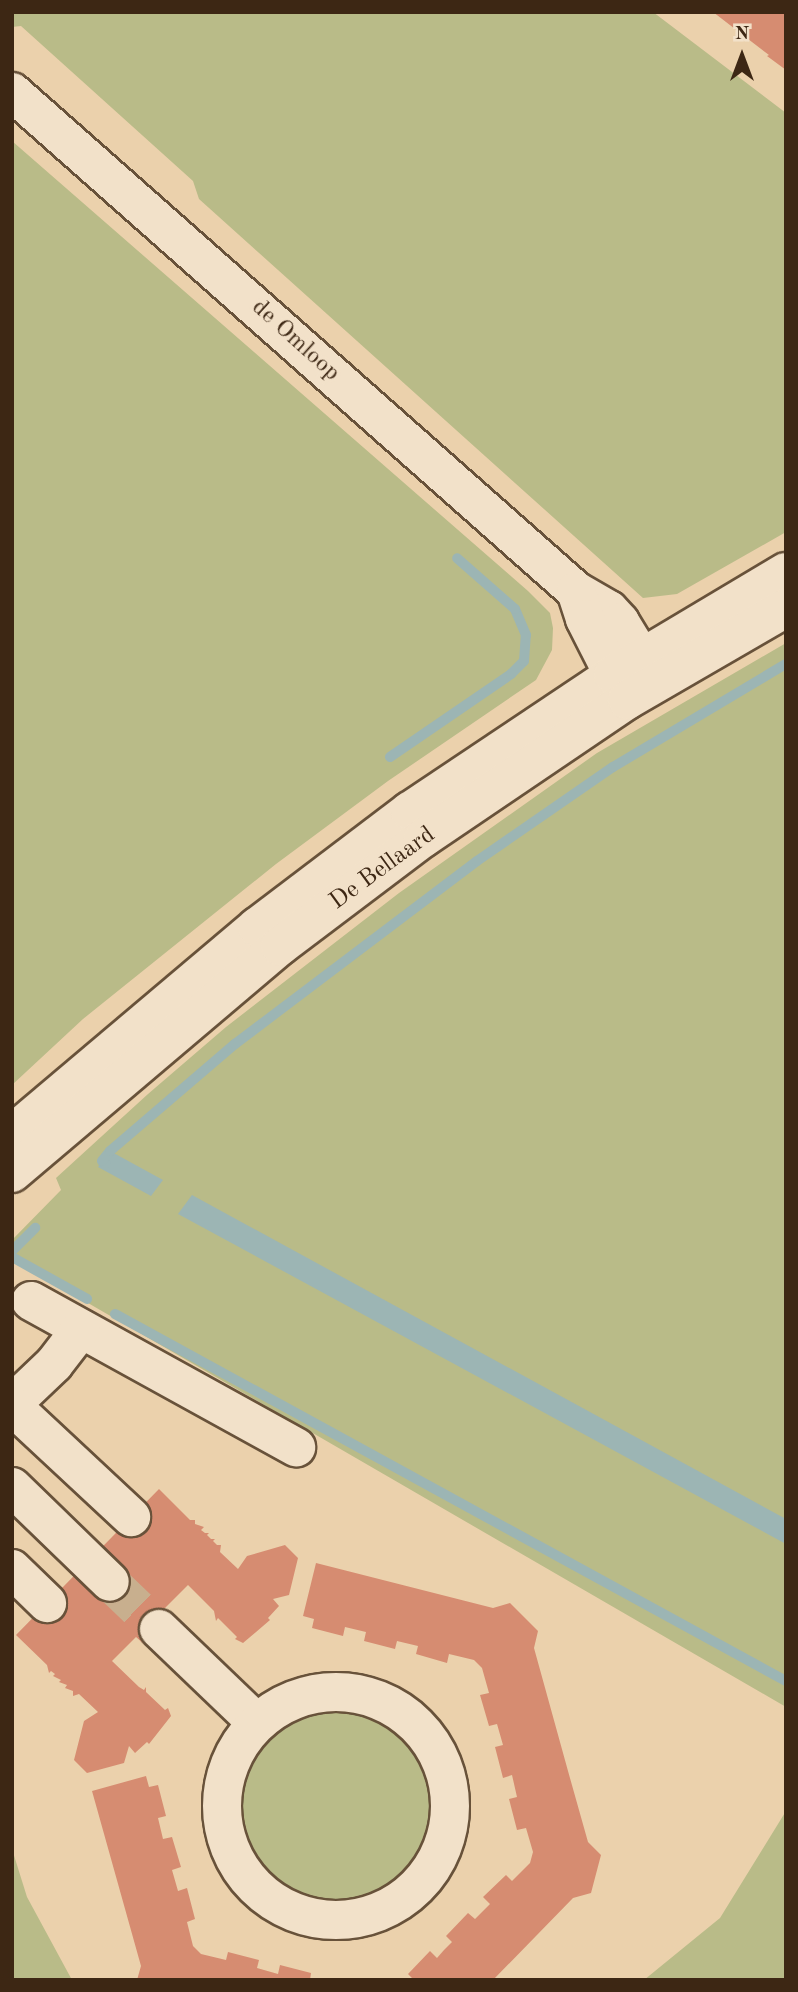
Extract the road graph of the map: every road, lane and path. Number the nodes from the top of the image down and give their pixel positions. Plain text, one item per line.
1 (12, 92) edge
2 (786, 572) edge
3 (786, 608) edge
4 (635, 679) junction
5 (12, 1133) edge
6 (12, 1173) edge
7 (31, 1301) dead end
8 (81, 1329) junction
9 (12, 1405) edge
10 (296, 1447) dead end
11 (12, 1488) edge
12 (131, 1517) dead end
13 (12, 1569) edge
14 (110, 1582) tunnel mouth
15 (47, 1603) dead end
16 (159, 1629) tunnel mouth
17 (256, 1722) junction

1 - 4 street, de Omloop
2 - 4 street, De Bellaard
3 - 4 street, De Bellaard
4 - 5 street, De Bellaard
4 - 6 street, De Bellaard
7 - 8 street
8 - 9 street
8 - 10 street
9 - 12 street
11 - 14 street
13 - 15 street
16 - 17 street
17 - 17 street

